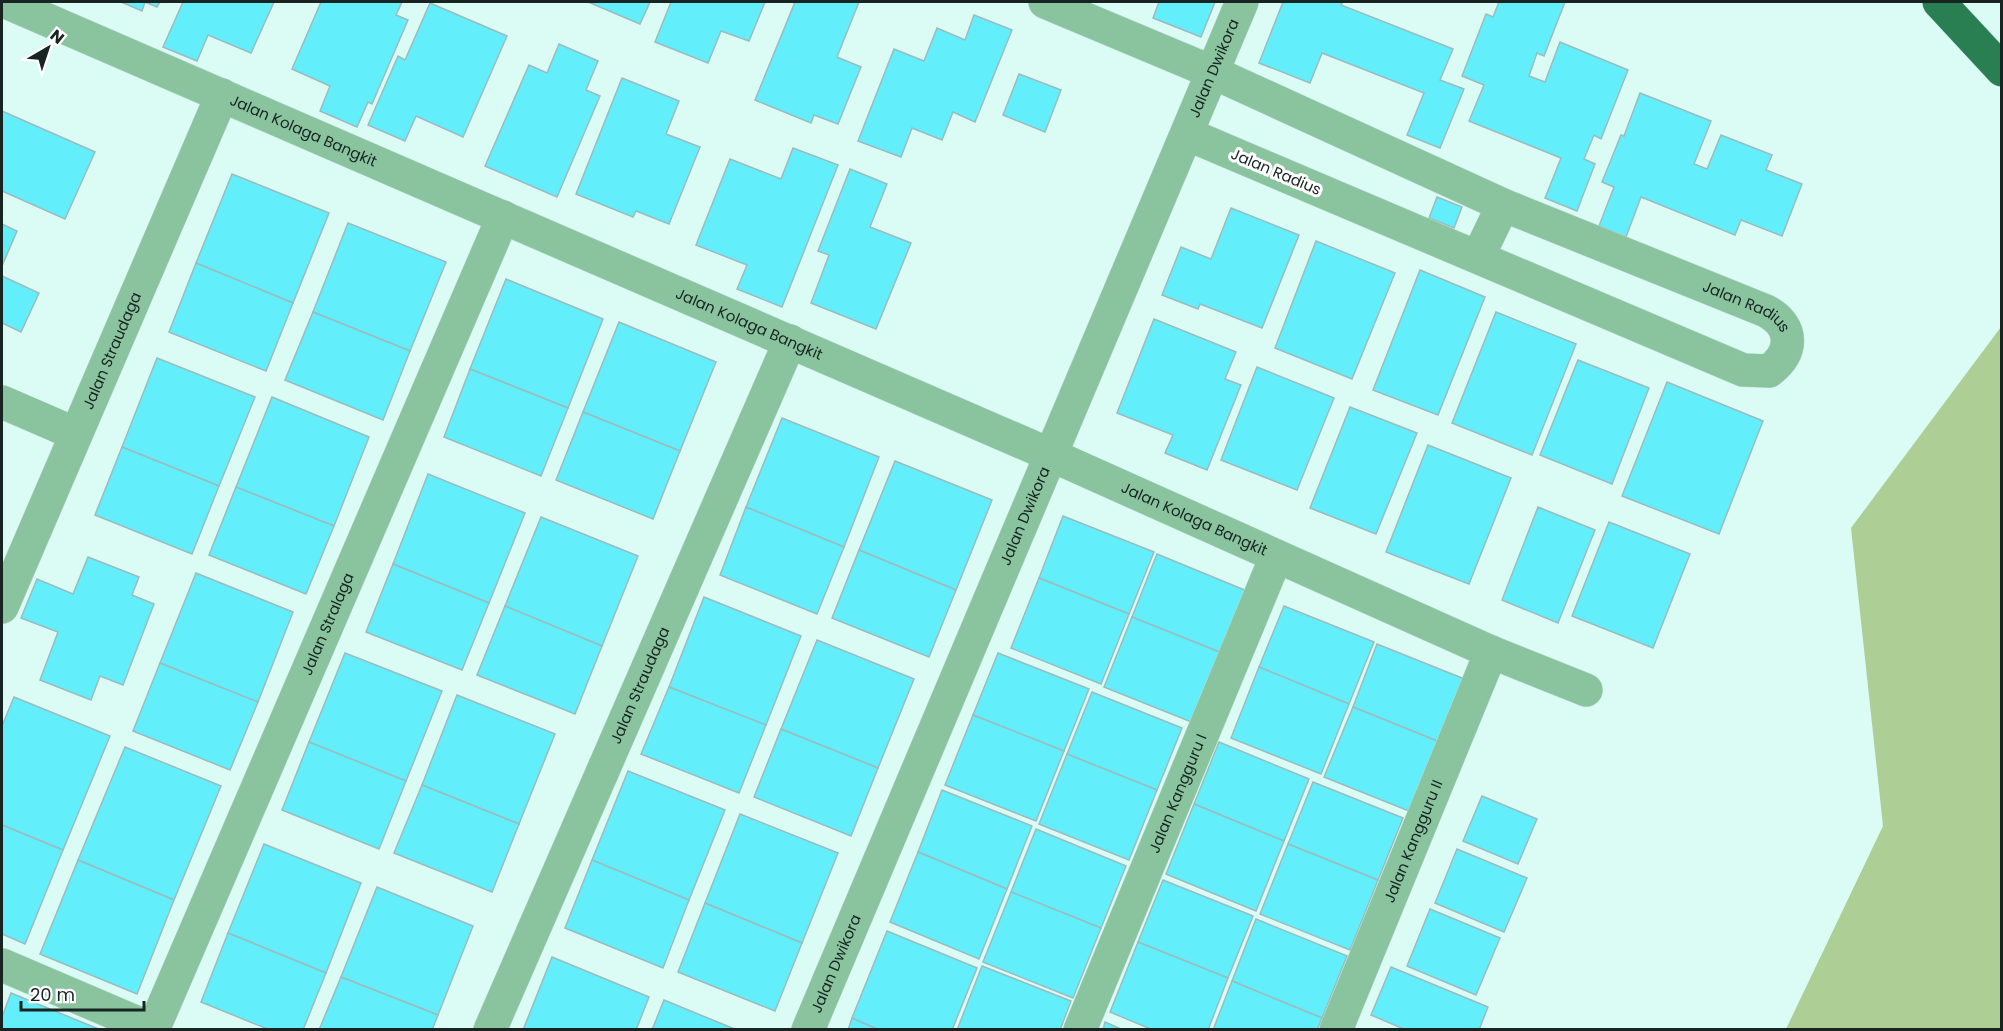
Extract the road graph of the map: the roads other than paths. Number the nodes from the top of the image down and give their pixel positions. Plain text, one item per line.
1 (6, 2) edge
2 (1045, 2) edge
3 (1242, 2) edge
4 (1939, 2) edge
5 (2001, 70) edge
6 (1212, 72) junction
7 (222, 95) junction
8 (1187, 134) junction
9 (1503, 206) junction
10 (503, 217) junction
11 (1478, 258) junction
12 (790, 341) junction
13 (2, 402) edge
14 (76, 434) junction
15 (1051, 454) junction
16 (1276, 557) junction
17 (2, 607) edge
18 (1491, 652) junction
19 (1586, 690) dead end
20 (2, 965) edge
21 (154, 1029) edge
22 (490, 1029) edge
23 (808, 1029) edge
24 (1080, 1029) edge
25 (1336, 1029) edge

1 - 7 street, Jalan Kolaga Bangkit
2 - 6 street, Jalan Radius
3 - 6 street, Jalan Dwikora
4 - 5 highway
6 - 8 street, Jalan Dwikora
6 - 9 street, Jalan Radius
7 - 10 street, Jalan Kolaga Bangkit
7 - 14 street, Jalan Straudaga
8 - 11 street, Jalan Radius
8 - 15 street, Jalan Dwikora
9 - 11 street
9 - 11 street, Jalan Radius
10 - 12 street, Jalan Kolaga Bangkit
10 - 21 street, Jalan Stralaga
12 - 15 street, Jalan Kolaga Bangkit
12 - 22 street, Jalan Straudaga
13 - 14 street
14 - 17 street, Jalan Straudaga
15 - 16 street, Jalan Kolaga Bangkit
15 - 23 street, Jalan Dwikora
16 - 18 street, Jalan Kolaga Bangkit
16 - 24 street, Jalan Kangguru I
18 - 19 street, Jalan Kolaga Bangkit
18 - 25 street, Jalan Kangguru II
20 - 21 street

